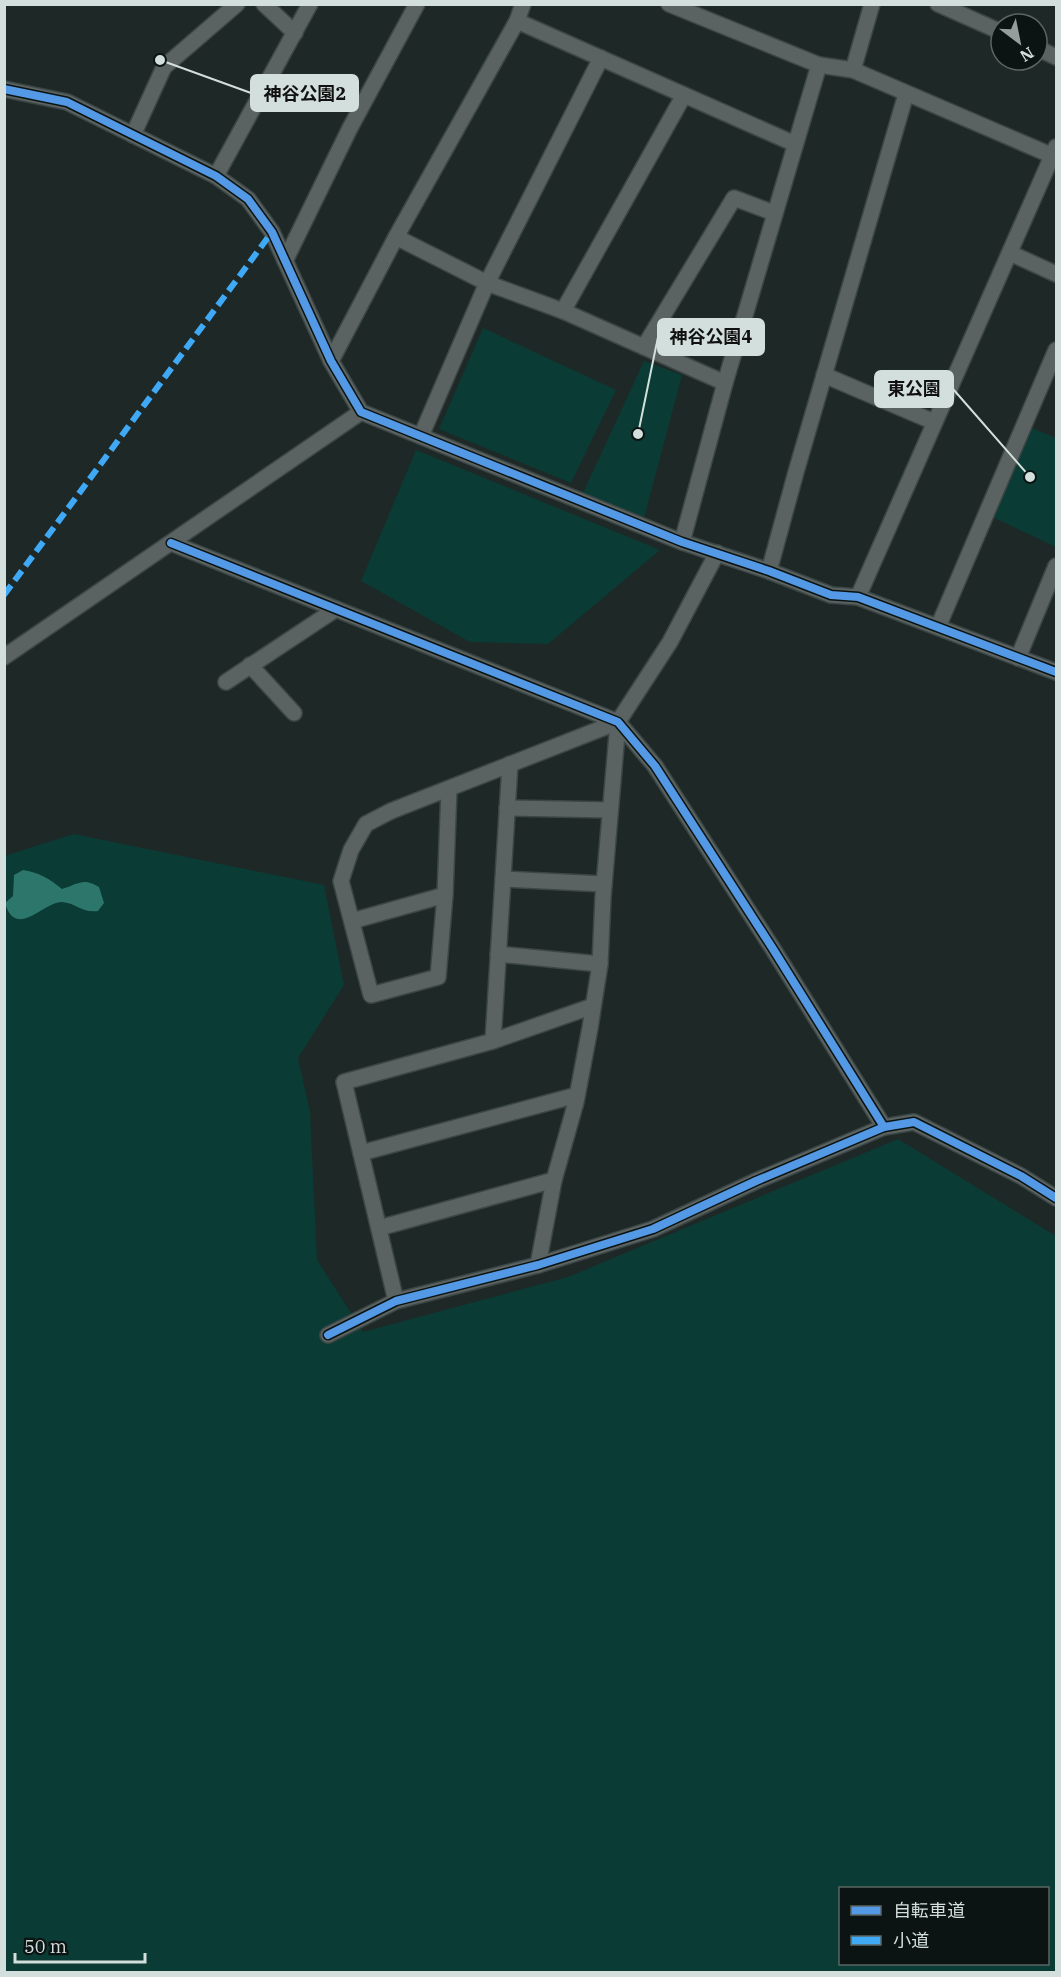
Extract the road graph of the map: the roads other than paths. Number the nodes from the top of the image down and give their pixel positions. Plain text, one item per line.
1 (237, 4) edge
2 (264, 4) edge
3 (310, 4) edge
4 (417, 4) edge
5 (523, 4) edge
6 (669, 4) edge
7 (872, 4) edge
8 (938, 4) edge
9 (517, 21) junction
10 (989, 27) edge
11 (295, 33) junction
12 (601, 58) junction
13 (819, 65) junction
14 (853, 70) junction
15 (4, 89) edge
16 (906, 94) junction
17 (684, 95) junction
18 (133, 135) junction
19 (795, 144) junction
20 (1055, 151) edge
21 (216, 176) junction
22 (774, 213) junction
23 (396, 237) junction
24 (1010, 253) junction
25 (285, 261) junction
26 (1056, 274) edge
27 (487, 283) junction
28 (563, 311) junction
29 (644, 347) junction
30 (1056, 350) edge
31 (332, 361) junction
32 (824, 375) junction
33 (725, 383) junction
34 (361, 412) junction
35 (934, 422) junction
36 (421, 436) junction
37 (682, 542) junction
38 (171, 543) junction
39 (717, 553) junction
40 (1056, 566) edge
41 (769, 571) junction
42 (858, 597) junction
43 (336, 609) junction
44 (938, 627) junction
45 (4, 657) edge
46 (1018, 658) junction
47 (250, 666) junction
48 (1056, 672) edge
49 (226, 681) dead end
50 (294, 713) dead end
51 (618, 722) junction
52 (510, 764) junction
53 (449, 789) junction
54 (507, 808) junction
55 (610, 810) junction
56 (503, 879) junction
57 (604, 884) junction
58 (445, 895) junction
59 (352, 921) junction
60 (498, 954) junction
61 (600, 964) junction
62 (593, 1006) junction
63 (493, 1041) junction
64 (577, 1095) junction
65 (884, 1127) junction
66 (361, 1153) junction
67 (554, 1180) junction
68 (1056, 1198) edge
69 (379, 1228) junction
70 (538, 1265) junction
71 (396, 1301) junction
72 (328, 1335) dead end

1 - 18 street
2 - 11 street
3 - 11 street
4 - 25 street
5 - 9 street
6 - 13 street
7 - 14 street
8 - 10 street
9 - 12 street
9 - 23 street
11 - 21 street
12 - 17 street
12 - 27 street
13 - 14 street
13 - 19 street
14 - 16 street
15 - 18 street
16 - 20 street
16 - 32 street
17 - 19 street
17 - 28 street
18 - 21 street
19 - 22 street
20 - 24 street
21 - 25 street
22 - 29 street
22 - 33 street
23 - 27 street
23 - 31 street
24 - 26 street
24 - 35 street
25 - 31 street
27 - 28 street
27 - 36 street
28 - 29 street
29 - 33 street
30 - 44 street
31 - 34 street
32 - 35 street
32 - 41 street
33 - 37 street
34 - 36 street
34 - 38 street
35 - 42 street
36 - 37 street
37 - 39 street
38 - 43 street
38 - 45 street
39 - 41 street
39 - 51 street
40 - 46 street
41 - 42 street
42 - 44 street
43 - 47 street
43 - 51 street
44 - 46 street
46 - 48 street
47 - 49 street
47 - 50 street
51 - 52 street
51 - 55 street
51 - 65 street
52 - 53 street
52 - 54 street
53 - 58 street
53 - 59 street
54 - 55 street
54 - 56 street
55 - 57 street
56 - 57 street
56 - 60 street
57 - 61 street
58 - 59 street
58 - 59 street
60 - 61 street
60 - 63 street
61 - 62 street
62 - 63 street
62 - 64 street
63 - 66 street
64 - 66 street
64 - 67 street
65 - 68 street
65 - 70 street
66 - 69 street
67 - 69 street
67 - 70 street
69 - 71 street
70 - 71 street
71 - 72 street

